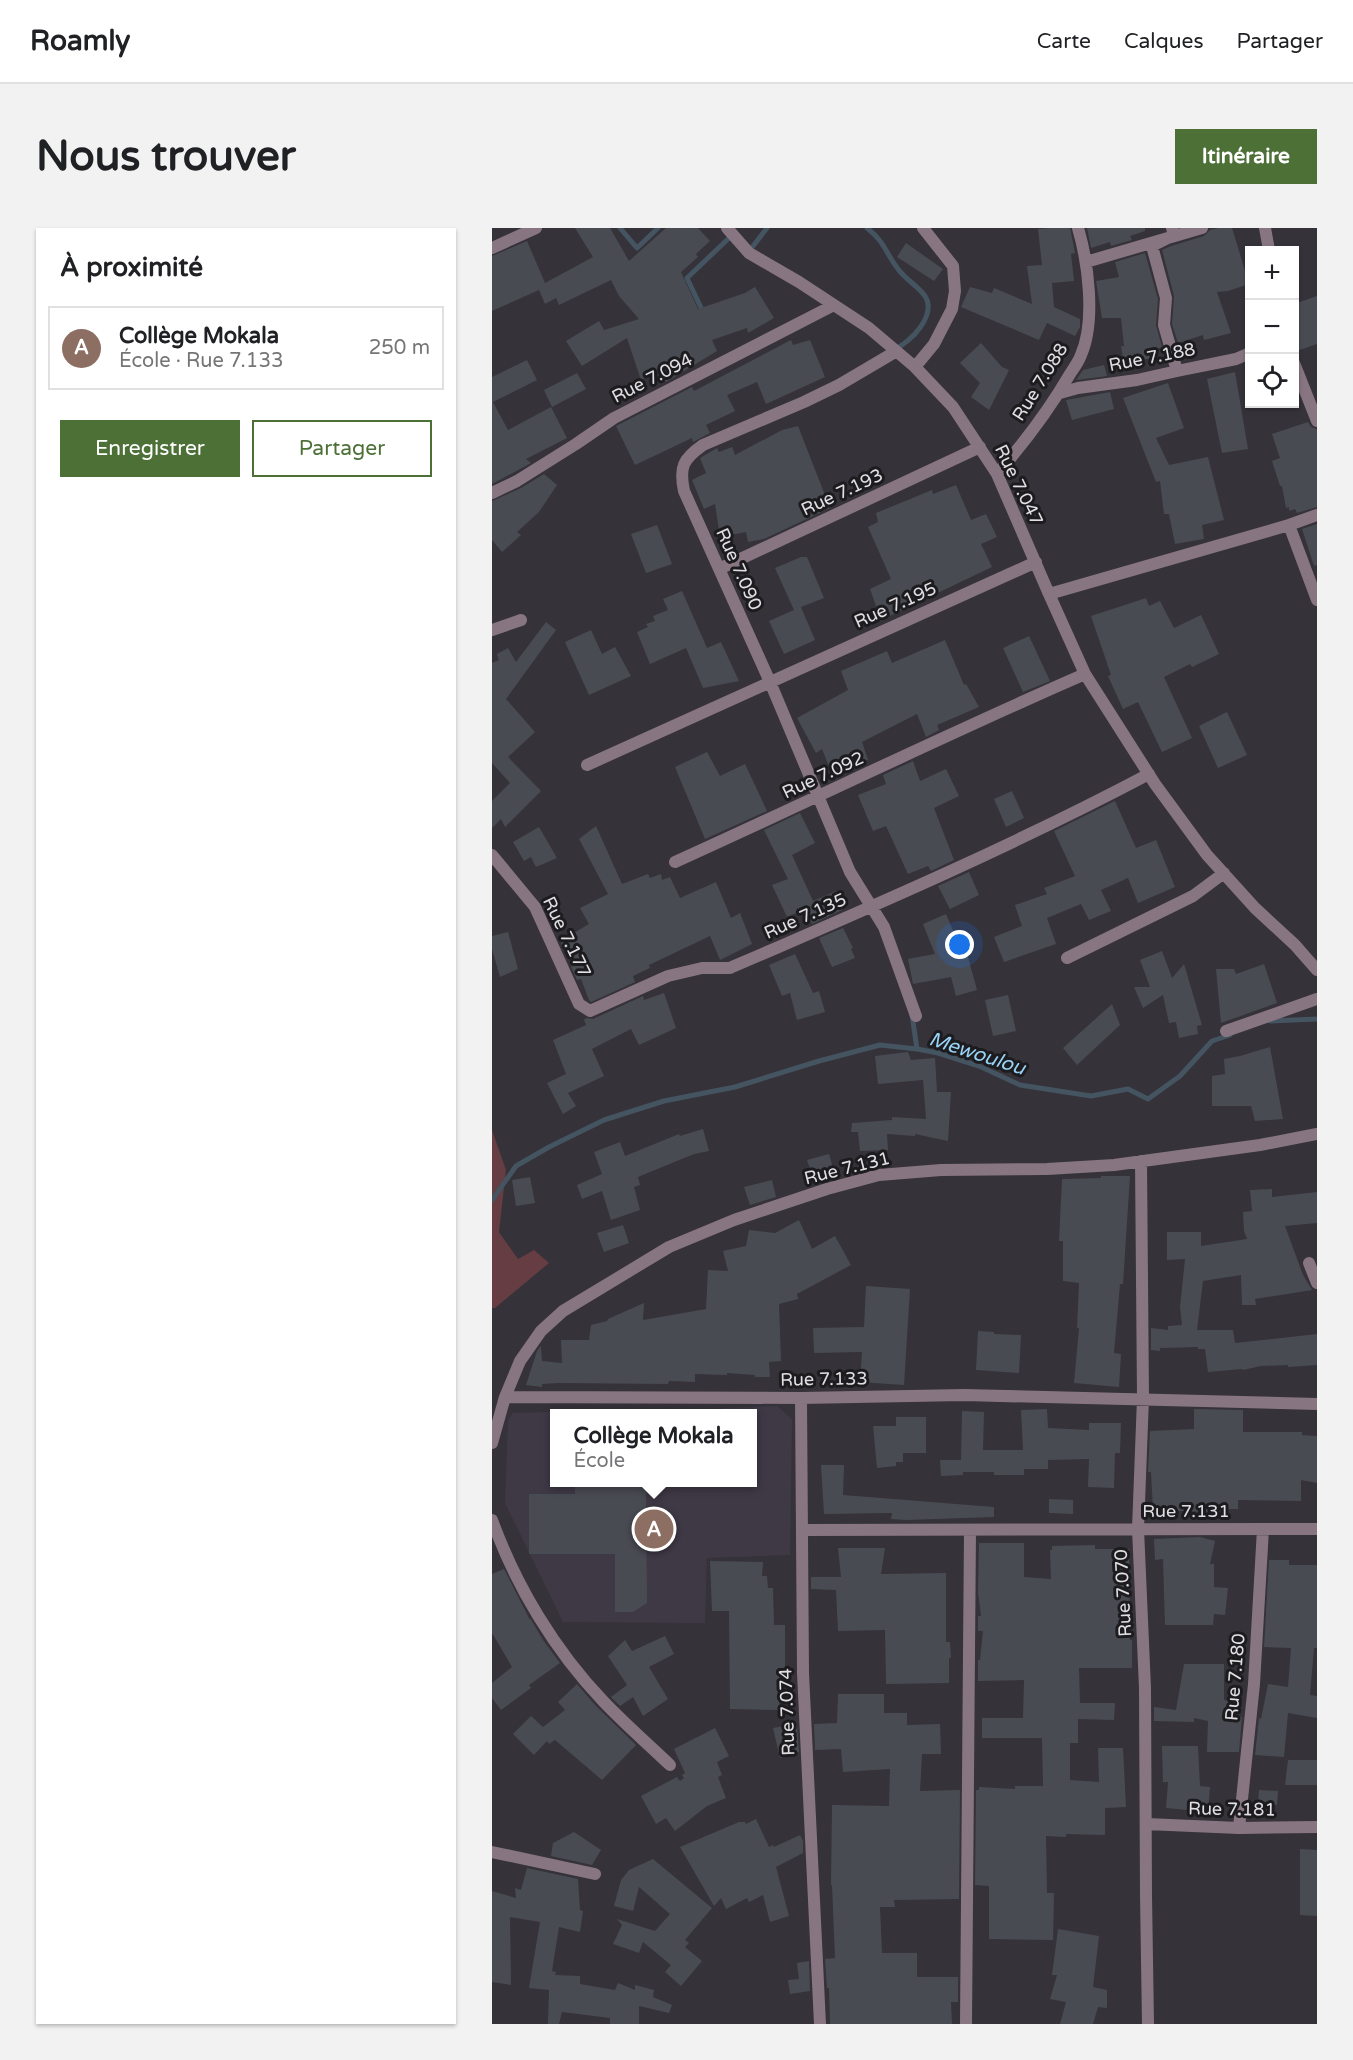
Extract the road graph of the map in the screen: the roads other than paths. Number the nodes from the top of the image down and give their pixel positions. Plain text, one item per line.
1 (536, 228) edge
2 (727, 228) edge
3 (923, 228) edge
4 (1078, 228) edge
5 (1202, 228) edge
6 (1265, 228) edge
7 (1173, 232) edge
8 (1268, 246) edge
9 (492, 248) edge
10 (1086, 262) junction
11 (834, 305) junction
12 (895, 352) junction
13 (1248, 354) edge
14 (915, 367) junction
15 (1177, 371) junction
16 (1299, 376) edge
17 (1060, 393) junction
18 (1317, 422) edge
19 (980, 447) junction
20 (997, 474) junction
21 (492, 494) edge
22 (1317, 515) edge
23 (1289, 525) junction
24 (1036, 562) junction
25 (719, 569) junction
26 (1049, 594) junction
27 (1317, 600) edge
28 (521, 620) dead end
29 (492, 630) edge
30 (1085, 674) junction
31 (770, 682) junction
32 (587, 765) dead end
33 (1149, 774) junction
34 (818, 798) junction
35 (492, 855) edge
36 (675, 862) dead end
37 (1224, 873) junction
38 (870, 907) junction
39 (1067, 958) dead end
40 (1317, 970) edge
41 (1317, 999) edge
42 (583, 1008) joint
43 (916, 1016) dead end
44 (1226, 1031) dead end
45 (1317, 1134) edge
46 (1141, 1161) junction
47 (1309, 1263) dead end
48 (1317, 1283) edge
49 (505, 1397) junction
50 (801, 1398) junction
51 (1143, 1398) junction
52 (1317, 1404) edge
53 (492, 1443) edge
54 (492, 1520) edge
55 (1138, 1529) junction
56 (1263, 1529) junction
57 (1317, 1529) edge
58 (802, 1530) junction
59 (970, 1530) junction
60 (670, 1765) dead end
61 (1146, 1824) junction
62 (1317, 1827) edge
63 (1239, 1828) junction
64 (492, 1852) edge
65 (595, 1874) dead end
66 (820, 2024) edge
67 (966, 2024) edge
68 (1148, 2024) edge

1 - 9 street
2 - 11 street, Rue 7.047
3 - 14 street
4 - 10 street, Rue 7.088
5 - 7 street
6 - 8 street
7 - 10 street
7 - 15 street
10 - 17 street, Rue 7.088
11 - 12 street, Rue 7.047
11 - 21 street, Rue 7.094
12 - 14 street, Rue 7.047
12 - 25 street, Rue 7.090
13 - 15 street, Rue 7.188
14 - 19 street, Rue 7.047
15 - 17 street, Rue 7.188
16 - 18 street
17 - 20 street, Rue 7.088
19 - 20 street, Rue 7.047
19 - 25 street, Rue 7.193
20 - 24 street, Rue 7.047
22 - 23 street
23 - 26 street
23 - 27 street
24 - 26 street, Rue 7.047
24 - 31 street, Rue 7.195
25 - 31 street, Rue 7.090
26 - 30 street, Rue 7.047
28 - 29 street
30 - 33 street, Rue 7.047
30 - 34 street, Rue 7.092
31 - 32 street, Rue 7.195
31 - 34 street, Rue 7.090
33 - 37 street, Rue 7.047
33 - 38 street, Rue 7.135
34 - 36 street, Rue 7.092
34 - 38 street, Rue 7.090
35 - 42 street, Rue 7.177
37 - 39 street
37 - 40 street, Rue 7.047
38 - 42 street, Rue 7.135
38 - 43 street, Rue 7.090
41 - 44 street
45 - 46 street, Rue 7.131
46 - 49 street, Rue 7.131
46 - 51 street, Rue 7.070
47 - 48 street
49 - 50 street, Rue 7.133
49 - 53 street, Rue 7.131
50 - 51 street, Rue 7.133
50 - 58 street, Rue 7.074
51 - 52 street, Rue 7.133
51 - 55 street, Rue 7.070
54 - 60 street
55 - 56 street, Rue 7.131
55 - 59 street, Rue 7.131
55 - 61 street, Rue 7.070
56 - 57 street, Rue 7.131
56 - 63 street, Rue 7.180
58 - 59 street, Rue 7.131
58 - 66 street, Rue 7.074
59 - 67 street
61 - 63 street, Rue 7.181
61 - 68 street, Rue 7.070
62 - 63 street, Rue 7.181
64 - 65 street

